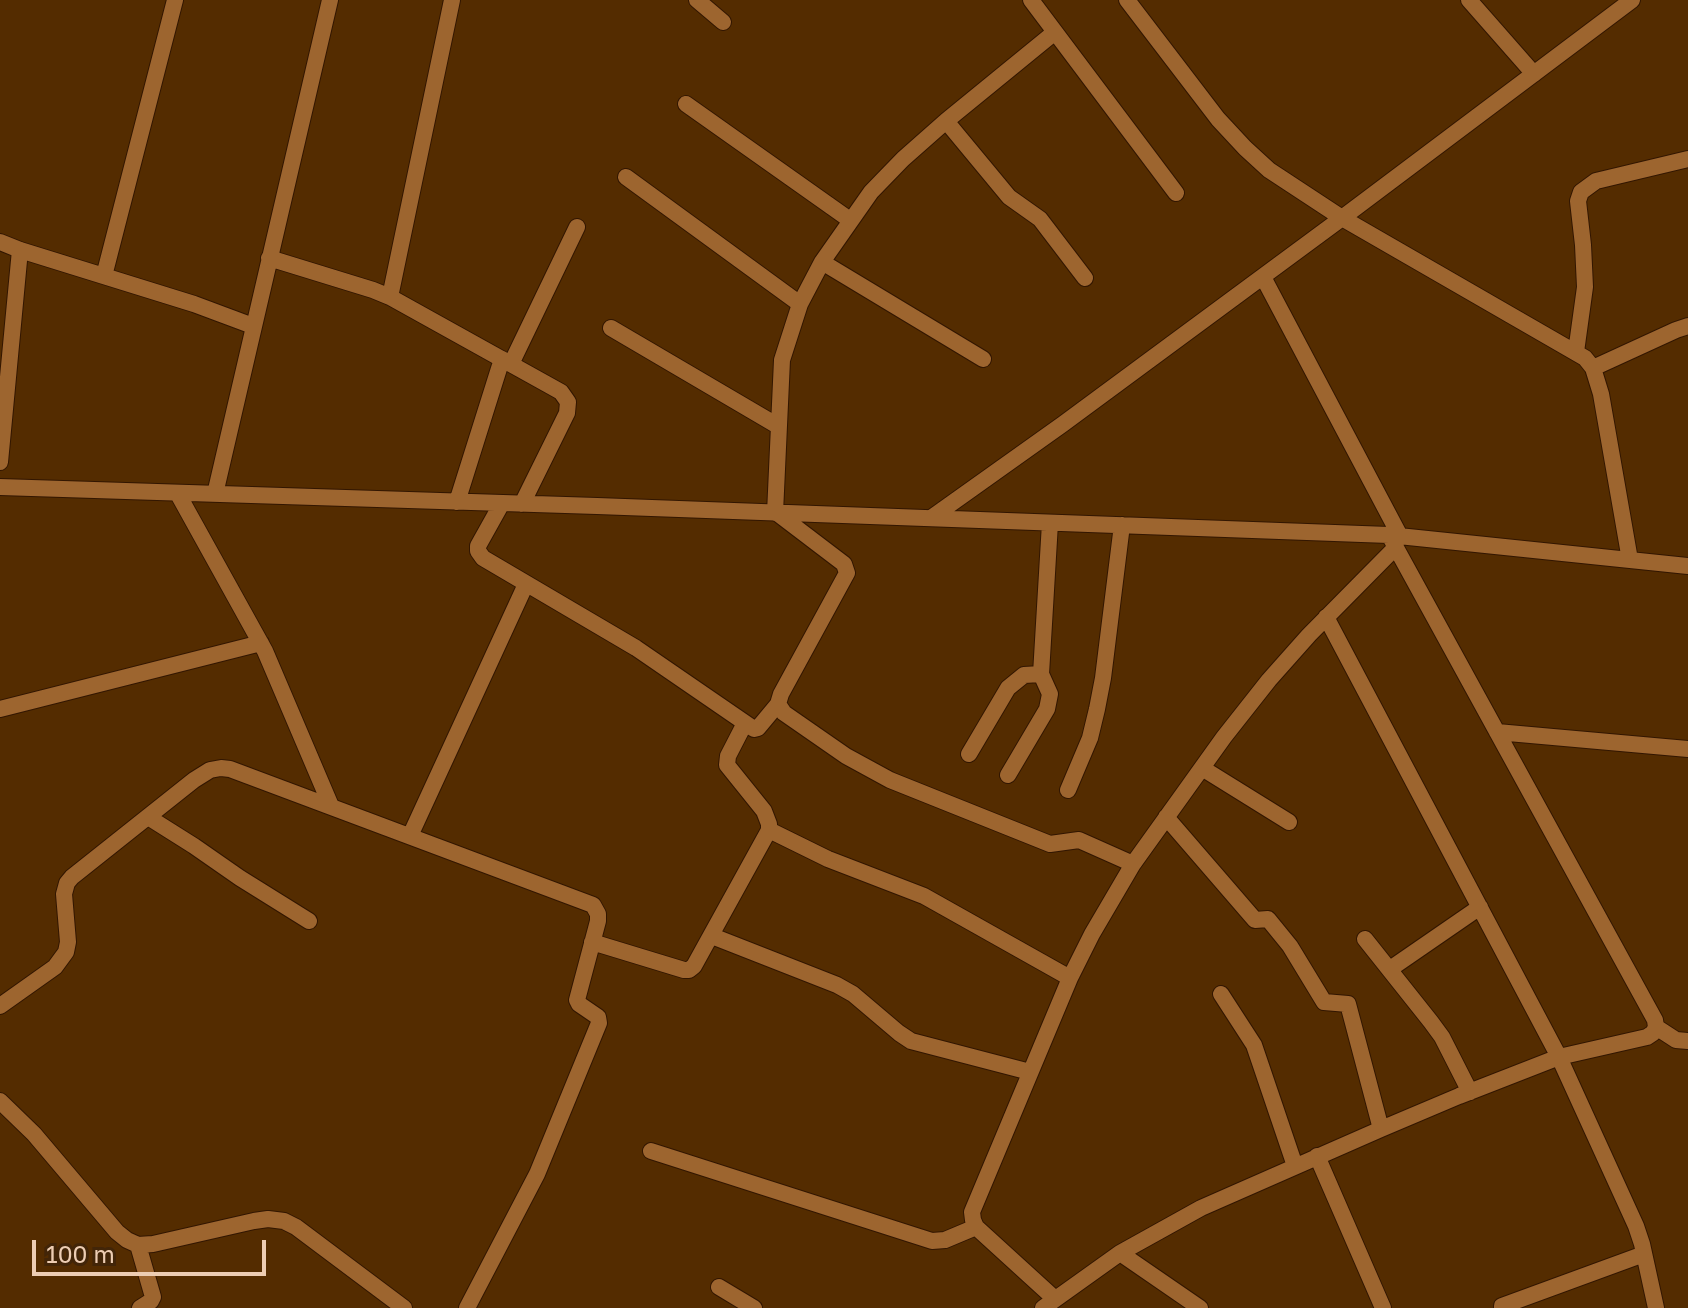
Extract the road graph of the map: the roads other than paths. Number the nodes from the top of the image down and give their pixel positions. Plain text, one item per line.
1 (175, 0) edge
2 (330, 0) edge
3 (452, 0) edge
4 (697, 0) edge
5 (1031, 0) edge
6 (1127, 0) edge
7 (1469, 0) edge
8 (1632, 0) edge
9 (723, 22) dead end
10 (1055, 32) junction
11 (1534, 74) junction
12 (686, 104) dead end
13 (946, 121) junction
14 (1688, 159) edge
15 (626, 177) dead end
16 (1176, 193) dead end
17 (1342, 218) junction
18 (850, 220) junction
19 (577, 227) dead end
20 (0, 242) edge
21 (20, 250) junction
22 (269, 258) junction
23 (822, 262) junction
24 (104, 276) junction
25 (1263, 277) junction
26 (1085, 278) dead end
27 (390, 297) junction
28 (800, 304) junction
29 (253, 326) junction
30 (1688, 326) edge
31 (611, 328) dead end
32 (1576, 352) junction
33 (983, 359) dead end
34 (506, 361) junction
35 (1593, 368) junction
36 (778, 426) junction
37 (0, 462) edge
38 (0, 487) edge
39 (178, 494) junction
40 (215, 494) junction
41 (457, 502) junction
42 (502, 503) junction
43 (522, 504) junction
44 (776, 513) junction
45 (931, 518) junction
46 (1050, 523) junction
47 (1122, 525) junction
48 (1395, 540) junction
49 (1630, 560) junction
50 (1688, 566) edge
51 (526, 584) junction
52 (1326, 617) junction
53 (261, 643) junction
54 (1041, 674) junction
55 (778, 704) junction
56 (0, 709) edge
57 (745, 723) junction
58 (1497, 732) junction
59 (1688, 749) edge
60 (969, 754) dead end
61 (1202, 768) junction
62 (1008, 775) dead end
63 (1068, 790) dead end
64 (331, 806) junction
65 (148, 817) junction
66 (1166, 817) junction
67 (1289, 822) dead end
68 (769, 830) junction
69 (410, 836) junction
70 (1133, 864) junction
71 (1480, 907) junction
72 (309, 921) dead end
73 (712, 936) junction
74 (1365, 939) dead end
75 (592, 942) junction
76 (1390, 969) junction
77 (1070, 978) junction
78 (1221, 994) dead end
79 (0, 1006) edge
80 (1656, 1027) junction
81 (1688, 1041) edge
82 (1559, 1057) junction
83 (1030, 1072) junction
84 (1470, 1092) junction
85 (0, 1101) edge
86 (1381, 1129) junction
87 (651, 1151) dead end
88 (1317, 1156) junction
89 (1295, 1166) junction
90 (976, 1227) junction
91 (138, 1245) junction
92 (1120, 1253) junction
93 (1644, 1254) junction
94 (719, 1287) dead end
95 (1049, 1304) edge
96 (140, 1308) edge
97 (404, 1308) edge
98 (467, 1308) edge
99 (754, 1308) edge
100 (1200, 1308) edge
101 (1383, 1308) edge
102 (1502, 1308) edge
103 (1656, 1308) edge

1 - 24 street
2 - 22 street
3 - 27 street
4 - 9 street
5 - 10 street
6 - 17 street
7 - 11 street
8 - 11 street
10 - 13 street
10 - 16 street
11 - 17 street
12 - 18 street
13 - 18 street
13 - 26 street
14 - 32 street
15 - 28 street
17 - 25 street
17 - 32 street
18 - 23 street
19 - 34 street
20 - 21 street
21 - 24 street
21 - 37 street
22 - 27 street
22 - 29 street
23 - 28 street
23 - 33 street
24 - 29 street
25 - 45 street
25 - 48 street
27 - 34 street
28 - 36 street
29 - 40 street
30 - 35 street
31 - 36 street
32 - 35 street
34 - 41 street
34 - 43 street
35 - 49 street
36 - 44 street
38 - 39 street
39 - 40 street
39 - 53 street
40 - 41 street
41 - 42 street
42 - 43 street
42 - 51 street
43 - 44 street
44 - 45 street
44 - 55 street
45 - 46 street
46 - 47 street
46 - 54 street
47 - 48 street
47 - 63 street
48 - 49 street
48 - 52 street
48 - 58 street
49 - 50 street
51 - 57 street
51 - 69 street
52 - 61 street
52 - 71 street
53 - 56 street
53 - 64 street
54 - 60 street
54 - 62 street
55 - 57 street
55 - 70 street
57 - 68 street
58 - 59 street
58 - 80 street
61 - 66 street
61 - 67 street
64 - 65 street
64 - 69 street
65 - 72 street
65 - 79 street
66 - 70 street
66 - 86 street
68 - 73 street
68 - 77 street
69 - 75 street
70 - 77 street
71 - 76 street
71 - 82 street
73 - 75 street
73 - 83 street
74 - 76 street
75 - 98 street
76 - 84 street
77 - 83 street
78 - 89 street
80 - 81 street
80 - 82 street
82 - 84 street
82 - 93 street
83 - 90 street
84 - 86 street
85 - 91 street
86 - 88 street
87 - 90 street
88 - 89 street
88 - 101 street
89 - 92 street
90 - 95 street
91 - 96 street
91 - 97 street
92 - 95 street
92 - 100 street
93 - 102 street
93 - 103 street
94 - 99 street

